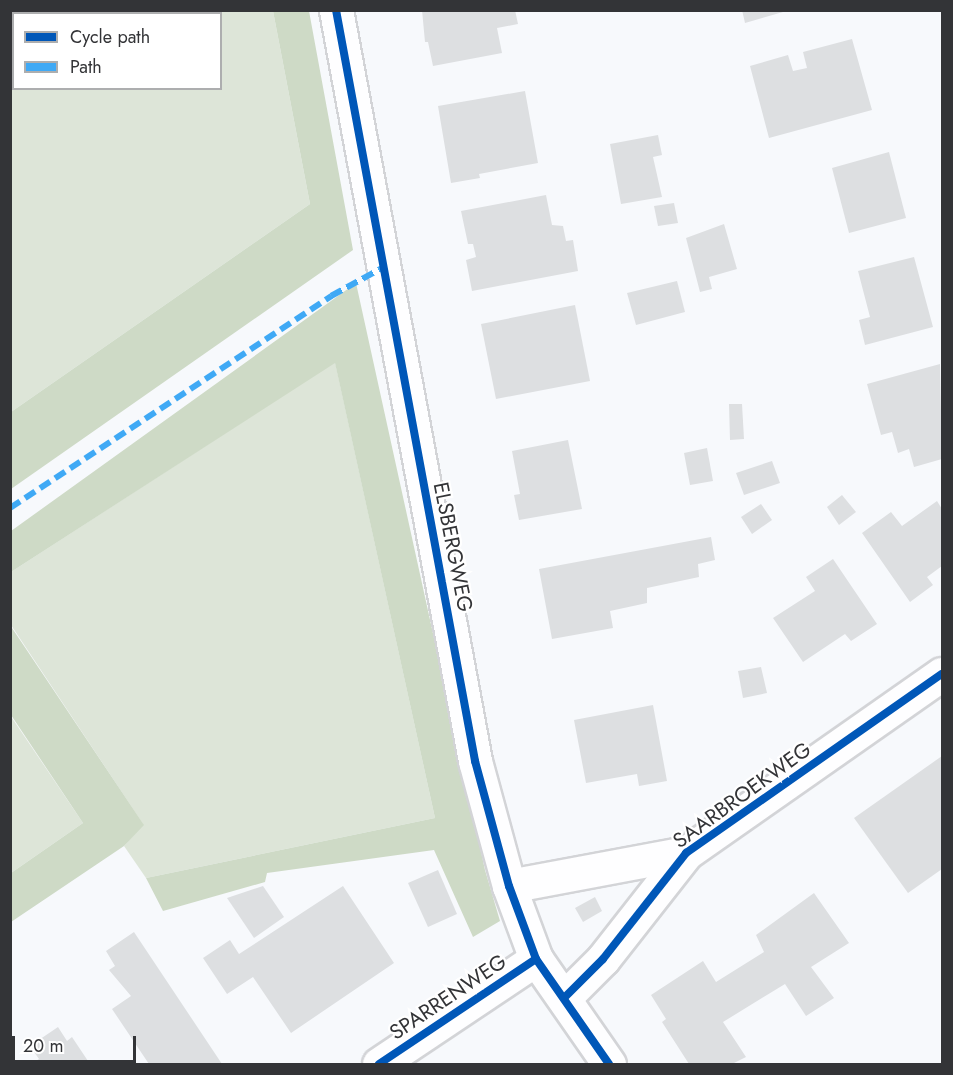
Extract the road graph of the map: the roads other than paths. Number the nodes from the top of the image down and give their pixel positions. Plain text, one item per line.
1 (336, 10) edge
2 (942, 674) edge
3 (686, 853) junction
4 (509, 886) junction
5 (536, 959) junction
6 (564, 998) junction
7 (379, 1065) edge
8 (609, 1065) edge

1 - 4 street, ELSBERGWEG
2 - 3 street, SAARBROEKWEG
3 - 4 street, SAARBROEKWEG
3 - 6 street, SAARBROEKWEG
4 - 5 street, ELSBERGWEG
5 - 6 street, ELSBERGWEG
5 - 7 street, SPARRENWEG
6 - 8 street, ELSBERGWEG

